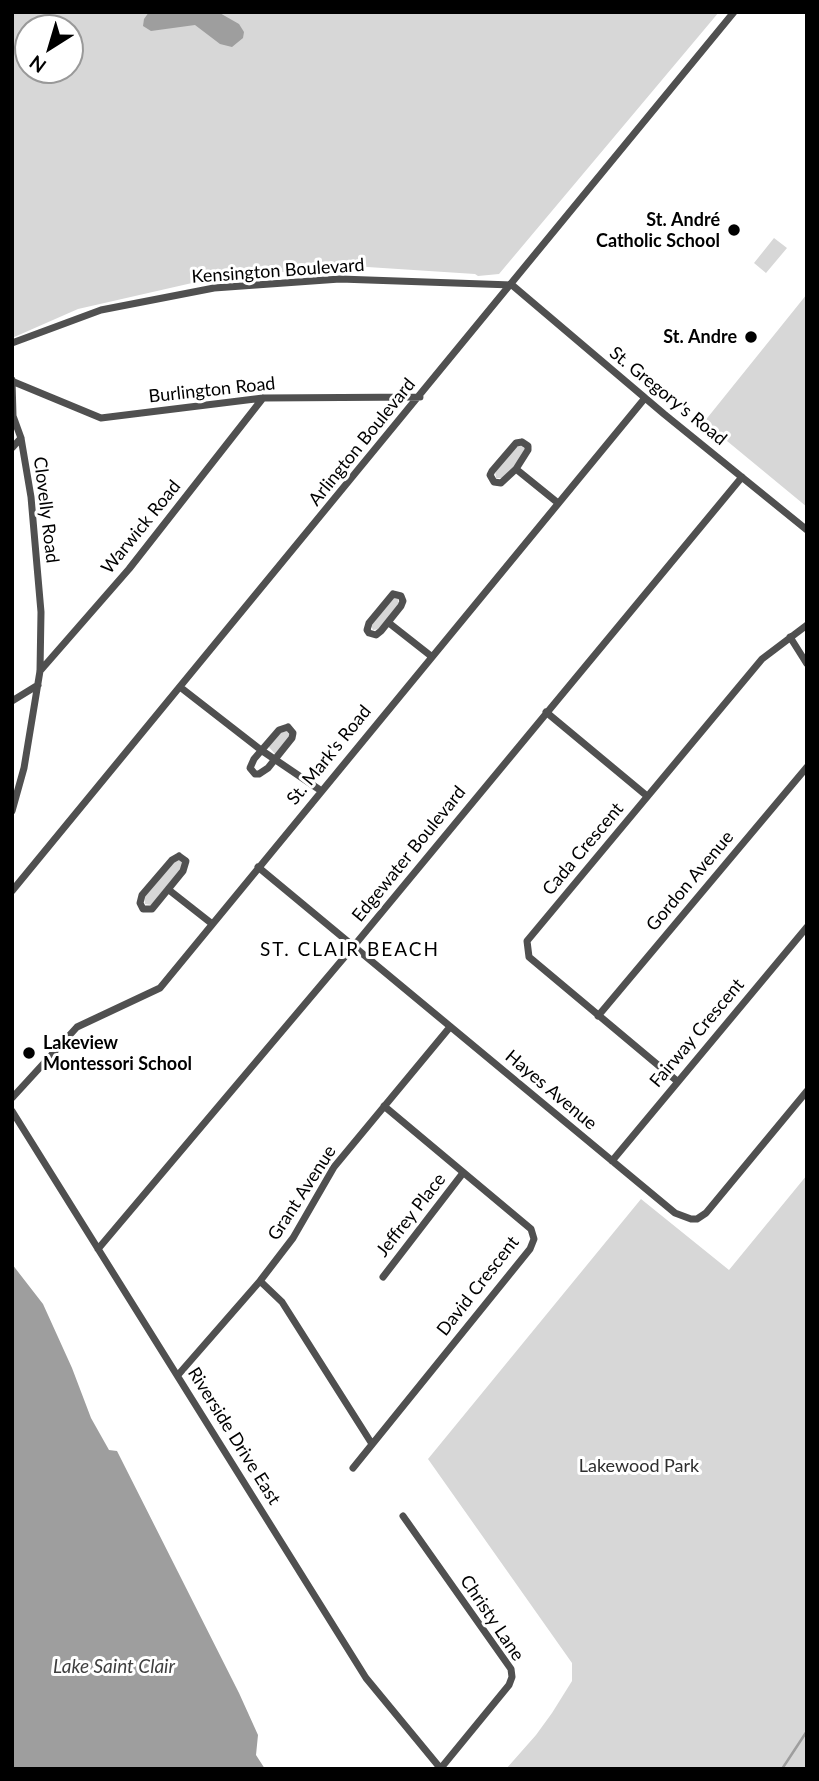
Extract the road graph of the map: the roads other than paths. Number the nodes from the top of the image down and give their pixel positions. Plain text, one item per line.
1 (734, 12) edge
2 (512, 285) junction
3 (12, 343) edge
4 (13, 381) edge
5 (420, 397) junction
6 (263, 398) junction
7 (645, 398) junction
8 (21, 438) junction
9 (12, 448) edge
10 (516, 469) junction
11 (742, 477) junction
12 (558, 503) junction
13 (807, 530) edge
14 (389, 623) junction
15 (807, 625) edge
16 (790, 637) junction
17 (430, 656) junction
18 (807, 664) edge
19 (40, 671) junction
20 (38, 685) junction
21 (180, 687) junction
22 (12, 701) edge
23 (546, 712) junction
24 (261, 750) junction
25 (276, 759) junction
26 (807, 766) edge
27 (320, 790) junction
28 (647, 796) junction
29 (12, 811) edge
30 (258, 867) junction
31 (169, 890) junction
32 (12, 891) edge
33 (211, 923) junction
34 (807, 926) edge
35 (353, 947) junction
36 (598, 1016) junction
37 (450, 1027) junction
38 (677, 1081) junction
39 (807, 1090) edge
40 (12, 1098) edge
41 (384, 1106) junction
42 (12, 1111) edge
43 (612, 1161) junction
44 (463, 1173) junction
45 (98, 1249) junction
46 (383, 1277) dead end
47 (260, 1281) junction
48 (177, 1375) junction
49 (372, 1444) junction
50 (353, 1468) dead end
51 (403, 1516) dead end
52 (441, 1768) edge

1 - 2 street, Arlington Boulevard
2 - 3 street, Kensington Boulevard
2 - 5 street, Arlington Boulevard
2 - 7 street, St. Gregory's Road
4 - 6 street, Burlington Road
4 - 8 street, Clovelly Road
5 - 6 street, Burlington Road
5 - 21 street, Arlington Boulevard
6 - 19 street, Warwick Road
7 - 11 street, St. Gregory's Road
7 - 12 street, St. Mark's Road
8 - 9 street
8 - 19 street, Clovelly Road
10 - 10 street
10 - 12 street
11 - 13 street, St. Gregory's Road
11 - 23 street, Edgewater Boulevard
12 - 17 street, St. Mark's Road
14 - 14 street
14 - 17 street
15 - 16 street, Cada Crescent
16 - 18 street
16 - 28 street, Cada Crescent
17 - 27 street, St. Mark's Road
19 - 20 street, Clovelly Road
20 - 22 street
20 - 29 street, Clovelly Road
21 - 24 street
21 - 32 street, Arlington Boulevard
23 - 28 street
23 - 35 street, Edgewater Boulevard
24 - 25 street
24 - 25 street
24 - 25 street
25 - 27 street
26 - 36 street, Gordon Avenue
27 - 30 street, St. Mark's Road
28 - 36 street, Cada Crescent
30 - 33 street, St. Mark's Road
30 - 35 street, Hayes Avenue
31 - 31 street
31 - 33 street
33 - 40 street, St. Mark's Road
34 - 38 street, Fairway Crescent
35 - 37 street, Hayes Avenue
35 - 45 street, Edgewater Boulevard
36 - 38 street, Cada Crescent
37 - 41 street, Grant Avenue
37 - 43 street, Hayes Avenue
38 - 43 street, Fairway Crescent
39 - 43 street, Hayes Avenue
41 - 44 street, David Crescent
41 - 47 street, Grant Avenue
42 - 45 street, Riverside Drive East
44 - 46 street, Jeffrey Place
44 - 49 street, David Crescent
45 - 48 street, Riverside Drive East
47 - 48 street, Grant Avenue
47 - 49 street
48 - 52 street, Riverside Drive East
49 - 50 street, David Crescent
51 - 52 street, Christy Lane

